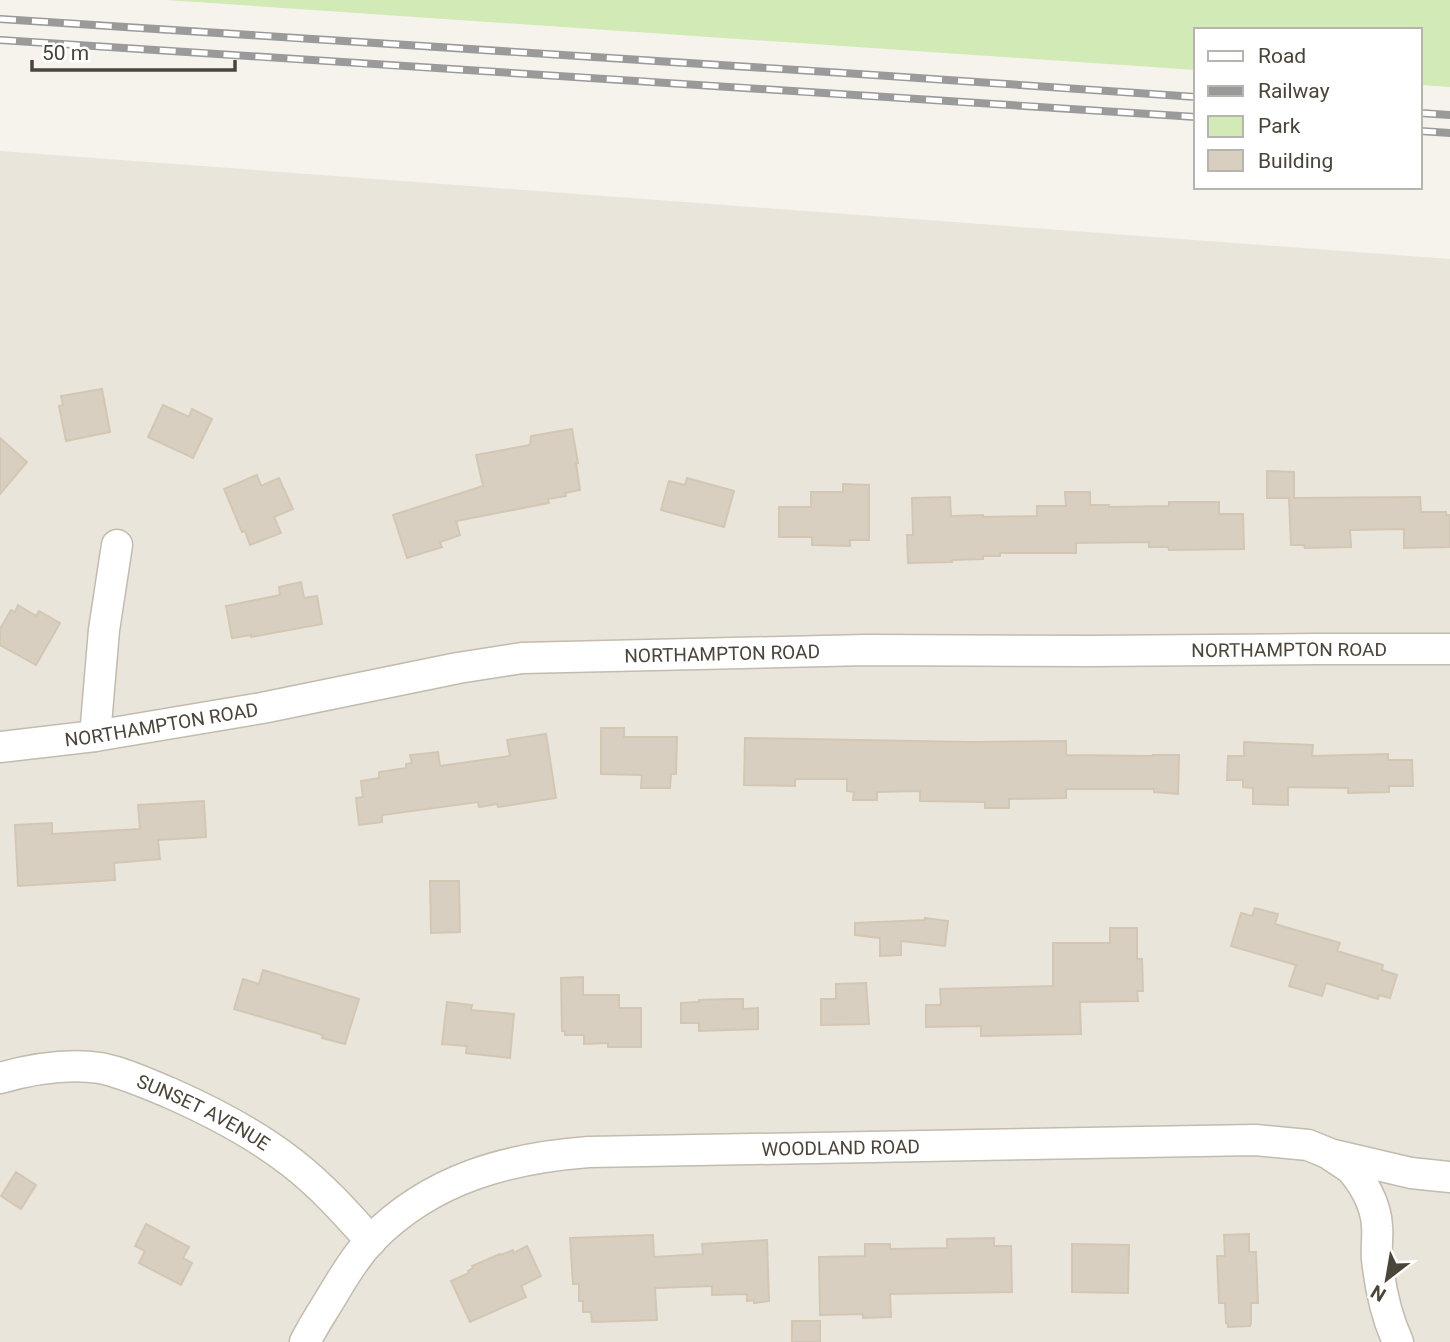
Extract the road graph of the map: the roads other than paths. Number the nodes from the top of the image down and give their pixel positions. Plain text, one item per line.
1 (117, 545) dead end
2 (1450, 649) edge
3 (0, 726) edge
4 (94, 736) junction
5 (32, 744) junction
6 (0, 747) edge
7 (0, 1078) edge
8 (1330, 1154) junction
9 (1450, 1177) edge
10 (371, 1241) junction
11 (305, 1342) edge
12 (1398, 1342) edge

1 - 4 street
2 - 4 street, NORTHAMPTON ROAD
3 - 5 street
4 - 5 street, NORTHAMPTON ROAD
5 - 6 street, NORTHAMPTON ROAD
7 - 10 street, SUNSET AVENUE
8 - 9 street, WOODLAND ROAD
8 - 10 street, WOODLAND ROAD
8 - 12 street
10 - 11 street, WOODLAND ROAD

